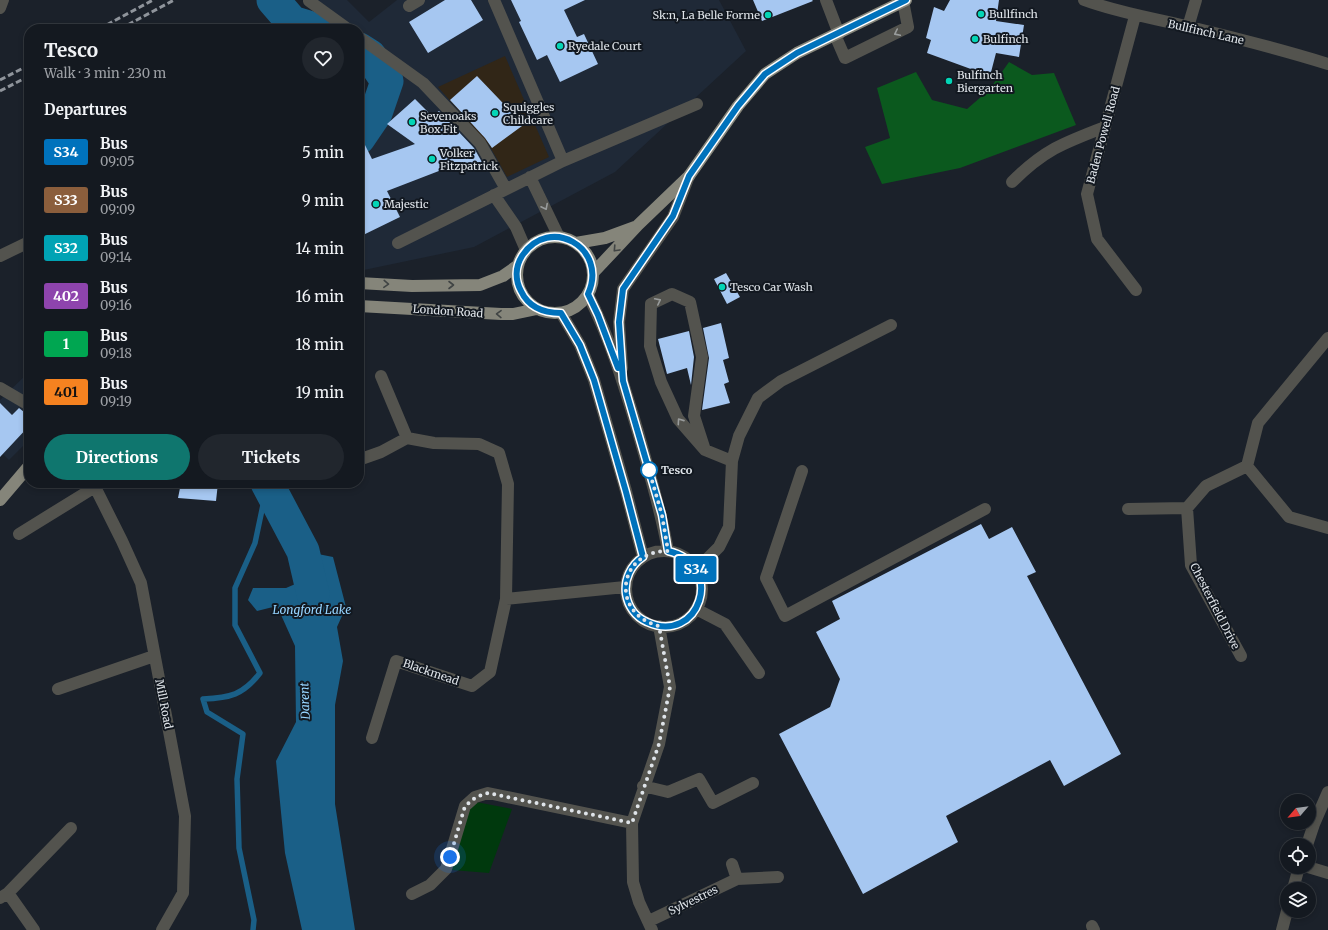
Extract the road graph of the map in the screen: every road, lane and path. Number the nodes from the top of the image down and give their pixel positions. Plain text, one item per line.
1 (4, 0) edge
2 (420, 0) edge
3 (494, 0) edge
4 (826, 0) edge
5 (1084, 0) edge
6 (1196, 0) edge
7 (309, 1) dead end
8 (905, 1) edge
9 (409, 6) dead end
10 (0, 8) edge
11 (1135, 16) junction
12 (341, 24) edge
13 (1188, 27) junction
14 (837, 34) junction
15 (364, 41) edge
16 (1328, 64) edge
17 (697, 104) dead end
18 (1105, 127) junction
19 (563, 162) junction
20 (689, 176) junction
21 (530, 177) junction
22 (1012, 182) dead end
23 (506, 189) junction
24 (494, 195) junction
25 (638, 226) junction
26 (559, 237) junction
27 (398, 243) dead end
28 (24, 244) edge
29 (576, 244) junction
30 (526, 250) junction
31 (0, 256) edge
32 (517, 266) junction
33 (593, 273) junction
34 (364, 283) edge
35 (1136, 290) dead end
36 (588, 294) junction
37 (364, 306) edge
38 (537, 309) junction
39 (561, 313) junction
40 (891, 325) dead end
41 (1328, 338) edge
42 (381, 376) dead end
43 (623, 381) junction
44 (0, 388) edge
45 (24, 402) edge
46 (407, 438) junction
47 (705, 450) junction
48 (364, 458) dead end
49 (732, 461) junction
50 (1247, 466) junction
51 (802, 471) dead end
52 (24, 472) edge
53 (89, 488) edge
54 (96, 488) edge
55 (0, 500) edge
56 (1187, 508) junction
57 (985, 509) dead end
58 (1128, 510) dead end
59 (1328, 528) edge
60 (19, 534) dead end
61 (668, 551) junction
62 (643, 557) junction
63 (696, 570) junction
64 (626, 587) junction
65 (506, 599) junction
66 (696, 609) junction
67 (659, 626) junction
68 (154, 656) junction
69 (1241, 656) dead end
70 (759, 673) dead end
71 (58, 689) dead end
72 (372, 738) dead end
73 (753, 783) dead end
74 (643, 786) junction
75 (1328, 792) edge
76 (632, 823) junction
77 (71, 828) dead end
78 (1309, 838) edge
79 (732, 864) dead end
80 (1316, 869) edge
81 (1328, 873) edge
82 (778, 877) dead end
83 (737, 879) junction
84 (412, 894) dead end
85 (4, 896) edge
86 (1285, 918) edge
87 (651, 926) edge
88 (34, 930) edge
89 (162, 930) edge
90 (1282, 930) edge

1 - 10 street
2 - 9 street
3 - 19 street
4 - 14 street
5 - 11 street, Bullfinch Lane
6 - 13 street
7 - 12 street
8 - 14 main road
8 -> 14 street
11 - 13 street, Bullfinch Lane
11 - 18 street, Baden Powell Road
13 - 16 street, Bullfinch Lane
14 - 20 main road
15 - 23 street
17 - 19 street
18 - 22 street
18 - 35 street, Baden Powell Road
19 - 21 street
20 - 25 main road
20 - 43 street
21 - 23 street
21 -> 26 street
23 - 24 street
24 - 27 street
24 - 30 street
25 - 29 main road
25 -> 33 main road
26 - 29 main road
26 - 30 main road
28 - 31 street
29 - 33 main road
30 - 32 main road, London Road
34 -> 32 main road, London Road
32 - 38 main road
33 - 36 main road
36 - 39 main road
36 - 43 street
38 -> 37 main road, London Road
38 - 39 main road, London Road
39 - 62 street
40 - 49 street
41 - 50 street
42 - 46 street
43 - 61 street
44 - 45 street
46 - 48 street
46 - 65 street, Blackmead
47 -> 47 street
47 - 49 street
49 - 63 street
50 - 56 street
50 - 59 street
51 - 57 street
52 - 55 main road
53 - 60 street
54 - 68 street, Mill Road
56 - 58 street
56 - 69 street, Chesterfield Drive
61 - 62 street
61 - 63 street
62 - 64 street
63 - 66 street
64 - 65 street
64 - 67 street
65 - 72 street, Blackmead
66 - 67 street
66 - 70 street
67 - 74 street
68 - 71 street
68 - 89 street, Mill Road
73 - 74 street
74 - 76 street
75 - 78 street
76 - 84 street
76 - 87 street
77 - 85 street
79 - 83 street
80 - 81 street
82 - 83 street, Sylvestres
83 - 87 street, Sylvestres
85 - 88 street
86 - 90 street

